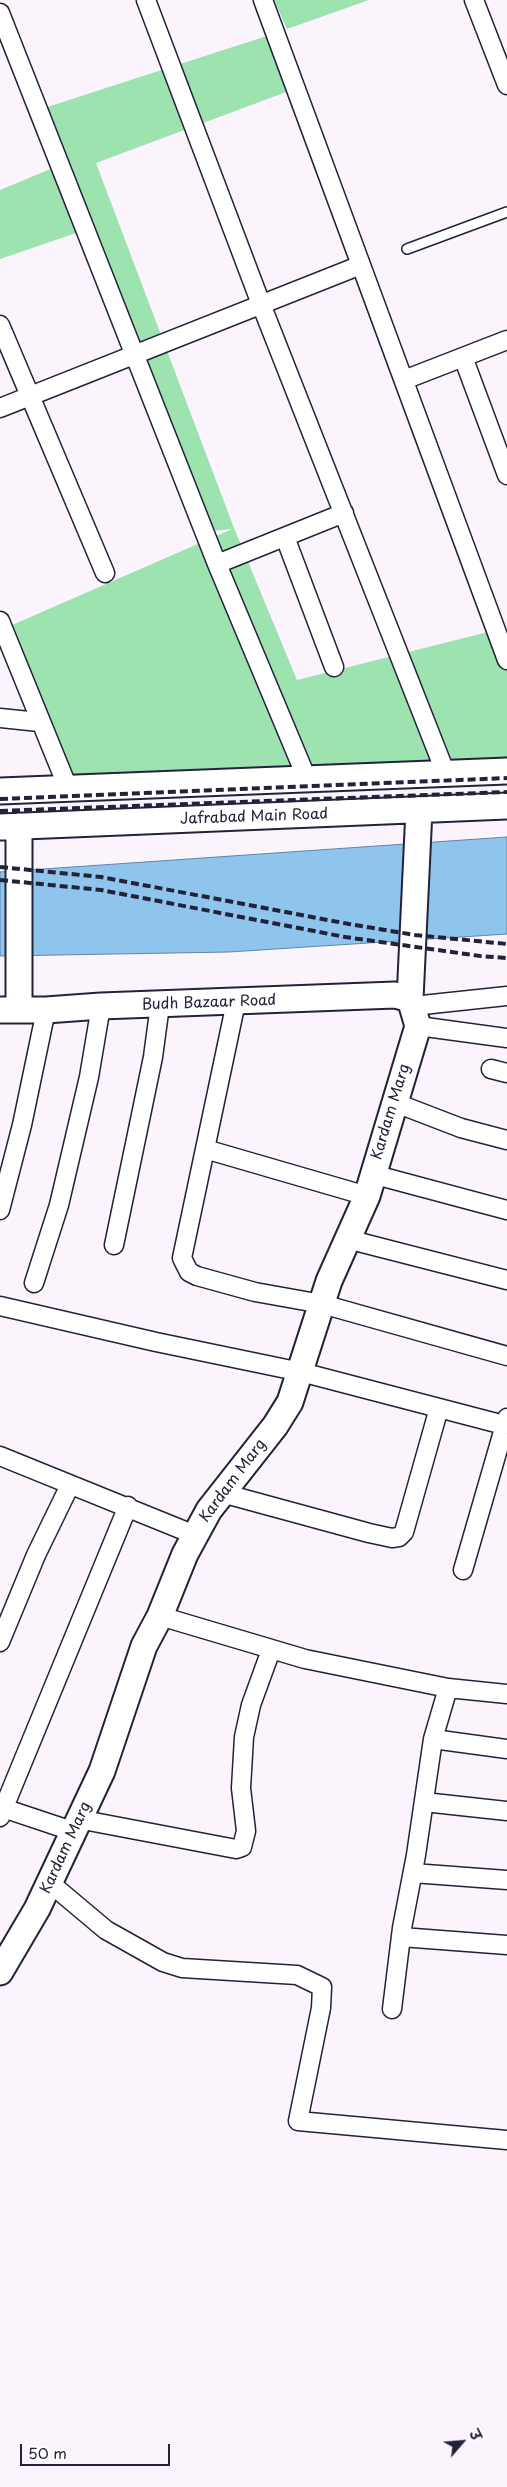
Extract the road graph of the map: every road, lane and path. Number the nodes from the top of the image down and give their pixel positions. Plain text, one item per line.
1 (146, 0) edge
2 (263, 0) edge
3 (474, 0) edge
4 (0, 13) edge
5 (507, 85) edge
6 (507, 212) edge
7 (407, 249) dead end
8 (361, 265) junction
9 (261, 304) junction
10 (0, 325) edge
11 (507, 341) edge
12 (134, 355) junction
13 (463, 357) junction
14 (404, 380) junction
15 (31, 396) junction
16 (0, 408) edge
17 (507, 475) edge
18 (344, 514) junction
19 (285, 537) junction
20 (217, 564) junction
21 (105, 573) dead end
22 (0, 621) edge
23 (507, 660) edge
24 (334, 667) dead end
25 (0, 718) edge
26 (40, 722) junction
27 (507, 771) edge
28 (446, 774) junction
29 (307, 779) junction
30 (68, 788) junction
31 (0, 791) edge
32 (507, 806) edge
33 (419, 810) junction
34 (10, 827) edge
35 (507, 996) edge
36 (236, 1002) junction
37 (160, 1005) junction
38 (101, 1006) junction
39 (9, 1010) edge
40 (46, 1010) junction
41 (413, 1010) junction
42 (507, 1038) edge
43 (396, 1104) junction
44 (507, 1140) edge
45 (205, 1149) junction
46 (369, 1185) junction
47 (0, 1210) edge
48 (507, 1210) edge
49 (347, 1239) junction
50 (114, 1245) dead end
51 (507, 1280) edge
52 (34, 1284) dead end
53 (322, 1304) junction
54 (0, 1306) edge
55 (507, 1356) edge
56 (301, 1372) junction
57 (440, 1408) junction
58 (506, 1421) edge
59 (2, 1461) edge
60 (70, 1485) junction
61 (222, 1493) junction
62 (128, 1506) junction
63 (195, 1534) junction
64 (463, 1570) dead end
65 (160, 1616) junction
66 (0, 1642) edge
67 (271, 1650) junction
68 (448, 1688) junction
69 (507, 1694) edge
70 (433, 1739) junction
71 (507, 1749) edge
72 (424, 1802) junction
73 (2, 1811) edge
74 (507, 1812) edge
75 (75, 1825) junction
76 (413, 1873) junction
77 (507, 1880) edge
78 (50, 1884) junction
79 (402, 1937) junction
80 (507, 1945) edge
81 (0, 1972) edge
82 (392, 2008) dead end
83 (507, 2140) edge

1 - 9 street
2 - 8 street
3 - 5 street
4 - 12 street
6 - 7 lane
8 - 9 street
8 - 14 street
9 - 12 street
9 - 18 street
10 - 15 street
11 - 13 street
12 - 15 street
12 - 20 street
13 - 14 street
13 - 17 street
14 - 23 street
15 - 16 street
15 - 21 street
18 - 19 street
18 - 28 street
19 - 20 street
19 - 24 street
20 - 29 street
22 - 26 street
25 - 26 street
26 - 30 street
27 - 28 street
28 - 29 street
29 - 30 street
30 - 31 street
32 - 33 street, Jafrabad Main Road
33 - 34 street, Jafrabad Main Road
33 - 41 street, Kardam Marg
34 - 39 street
35 - 41 street
36 - 37 street, Budh Bazaar Road
36 - 41 street, Budh Bazaar Road
36 - 45 street
37 - 38 street, Budh Bazaar Road
37 - 50 street
38 - 40 street, Budh Bazaar Road
38 - 52 street
39 - 40 street, Budh Bazaar Road
40 - 47 street
41 - 42 street
41 - 43 street, Kardam Marg
43 - 44 street
43 - 46 street, Kardam Marg
45 - 46 street
45 - 53 street
46 - 48 street
46 - 49 street, Kardam Marg
49 - 51 street
49 - 53 street, Kardam Marg
53 - 55 street
53 - 56 street, Kardam Marg
54 - 56 street
56 - 57 street
56 - 61 street, Kardam Marg
57 - 58 street
57 - 61 street
58 - 64 street
59 - 60 street
60 - 62 street
60 - 66 street
61 - 63 street, Kardam Marg
62 - 63 street
62 - 73 street
63 - 65 street, Kardam Marg
65 - 67 street
65 - 75 street, Kardam Marg
67 - 68 street
67 - 75 street
68 - 69 street
68 - 70 street
70 - 71 street
70 - 72 street
72 - 74 street
72 - 76 street
73 - 75 street
75 - 78 street, Kardam Marg
76 - 77 street
76 - 79 street
78 - 81 street, Kardam Marg
78 - 83 street
79 - 80 street
79 - 82 street

